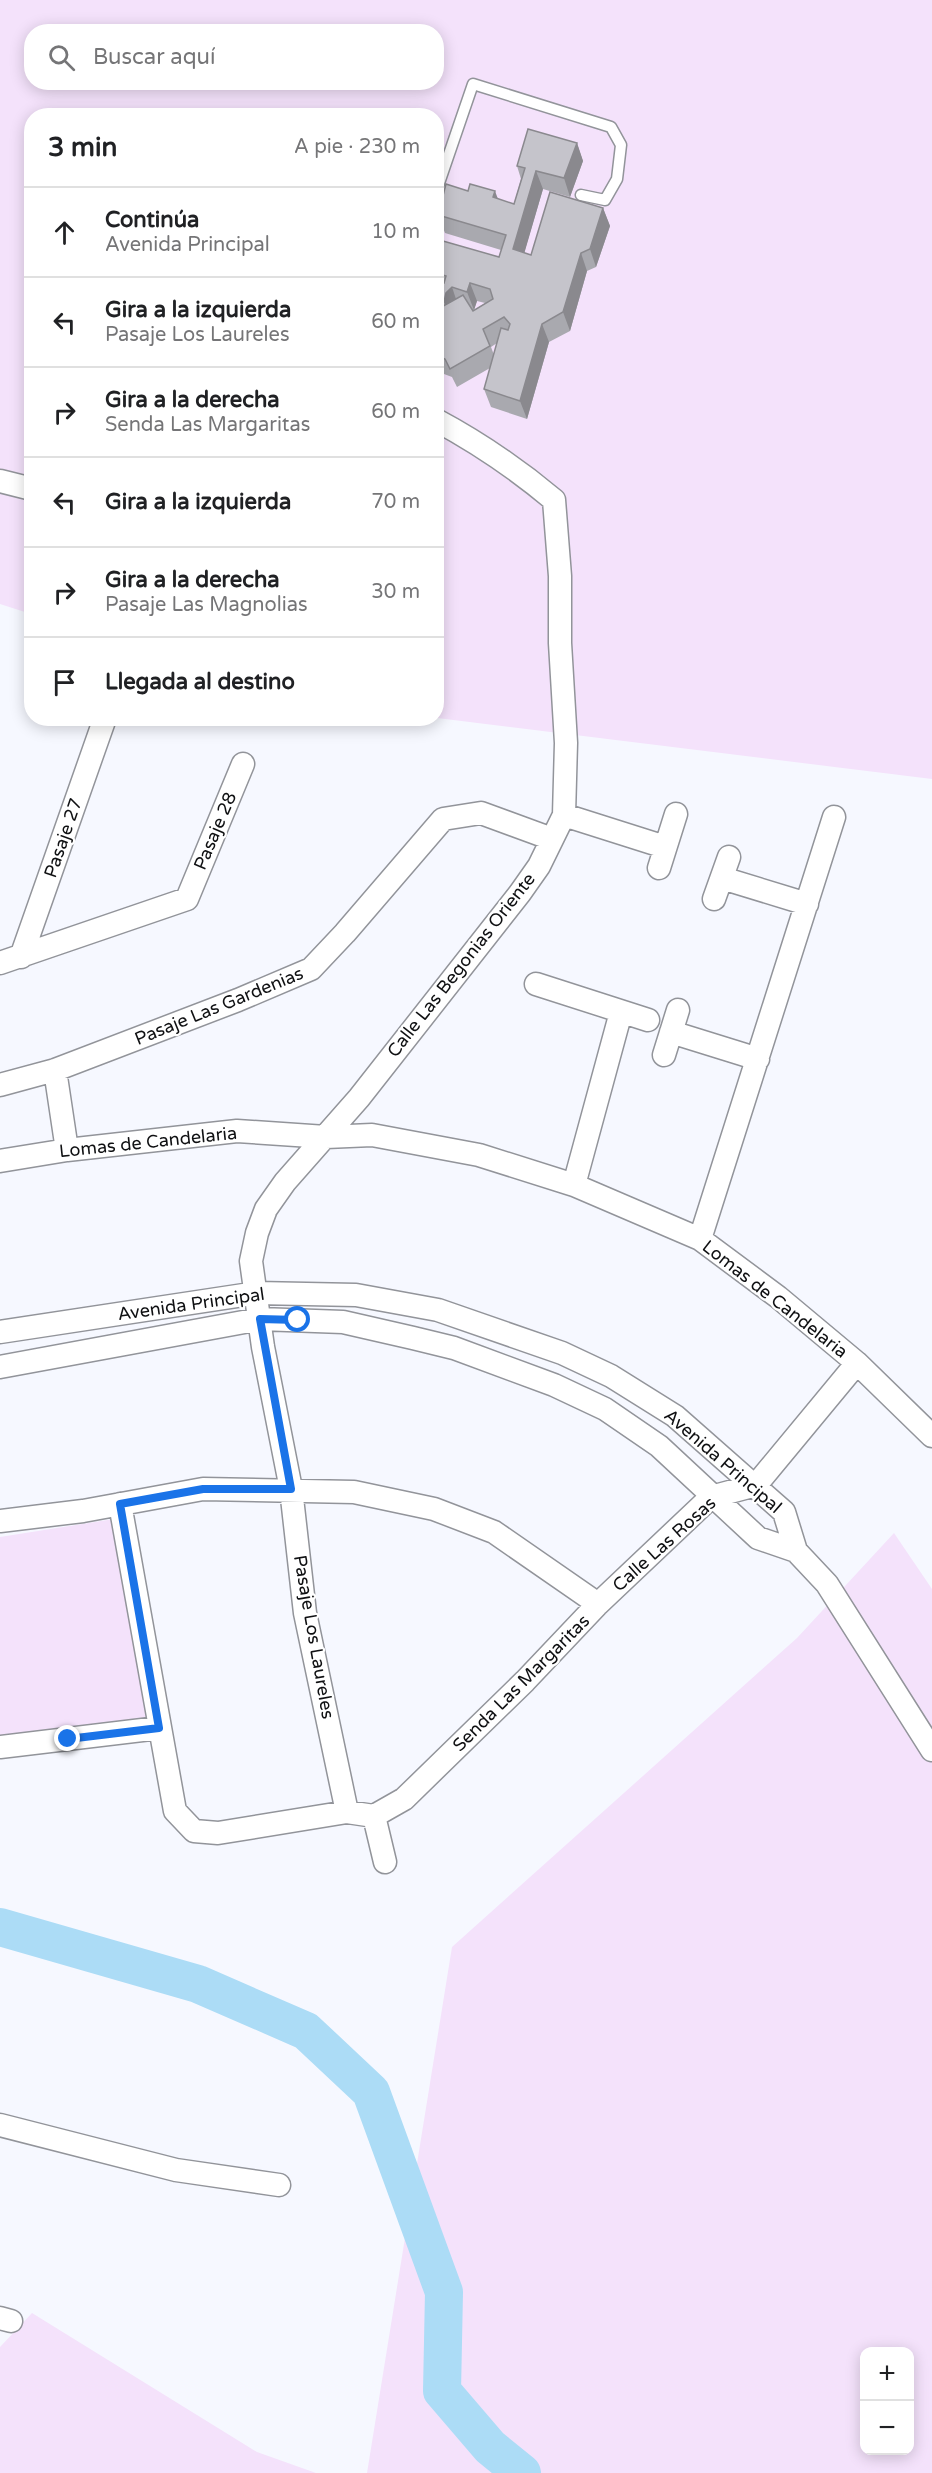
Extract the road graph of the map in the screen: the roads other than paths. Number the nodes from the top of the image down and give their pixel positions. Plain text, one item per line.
1 (444, 169) edge
2 (581, 195) dead end
3 (444, 425) edge
4 (0, 481) edge
5 (24, 487) edge
6 (102, 726) edge
7 (243, 764) dead end
8 (676, 814) dead end
9 (564, 815) junction
10 (834, 817) dead end
11 (552, 839) junction
12 (722, 878) dead end
13 (807, 904) junction
14 (11, 960) edge
15 (536, 984) dead end
16 (678, 1010) dead end
17 (621, 1012) junction
18 (648, 1020) dead end
19 (671, 1032) junction
20 (664, 1055) dead end
21 (758, 1059) junction
22 (54, 1070) junction
23 (0, 1085) edge
24 (326, 1137) junction
25 (68, 1150) junction
26 (0, 1161) edge
27 (574, 1185) junction
28 (700, 1239) junction
29 (257, 1293) junction
30 (260, 1319) junction
31 (0, 1332) edge
32 (857, 1363) junction
33 (0, 1367) edge
34 (930, 1435) edge
35 (756, 1485) junction
36 (291, 1489) junction
37 (711, 1497) junction
38 (120, 1504) junction
39 (0, 1521) edge
40 (796, 1551) junction
41 (598, 1604) junction
42 (159, 1728) junction
43 (0, 1747) edge
44 (932, 1750) edge
45 (348, 1812) junction
46 (374, 1816) junction
47 (386, 1862) dead end
48 (0, 2125) edge
49 (279, 2185) dead end

1 - 2 lane
3 - 9 street, Calle Las Begonias Oriente
4 - 5 street
6 - 14 street, Pasaje 27
7 - 14 street, Pasaje 28
8 - 9 street
9 - 11 street, Calle Las Begonias Oriente
10 - 13 street
11 - 22 street, Pasaje Las Gardenias
11 - 24 street, Calle Las Begonias Oriente
12 - 13 street
13 - 21 street
15 - 17 street
16 - 19 street
17 - 18 street
17 - 27 street
19 - 20 street
19 - 21 street
21 - 28 street
22 - 23 street, Pasaje Las Gardenias
22 - 25 street
24 - 25 street, Lomas de Candelaria
24 - 27 street, Lomas de Candelaria
24 - 29 street, Calle Las Begonias Oriente
25 - 26 street, Lomas de Candelaria
27 - 28 street, Lomas de Candelaria
28 - 32 street, Lomas de Candelaria
29 - 30 street, Calle Las Begonias Oriente
29 - 31 street, Avenida Principal
29 - 35 street, Avenida Principal
30 - 33 street, Avenida Principal
30 - 36 street, Pasaje Los Laureles
30 - 37 street, Avenida Principal
32 - 34 street, Lomas de Candelaria
32 - 35 street
35 - 37 street, Calle Las Rosas
35 - 40 street, Avenida Principal
36 - 38 street, Senda Las Margaritas
36 - 41 street, Senda Las Margaritas
36 - 45 street, Pasaje Los Laureles
37 - 40 street, Avenida Principal
37 - 41 street, Calle Las Rosas
38 - 39 street, Senda Las Margaritas
38 - 42 street
40 - 44 street
41 - 46 street, Senda Las Margaritas
42 - 43 street
42 - 45 street
45 - 46 street
46 - 47 street
48 - 49 street

